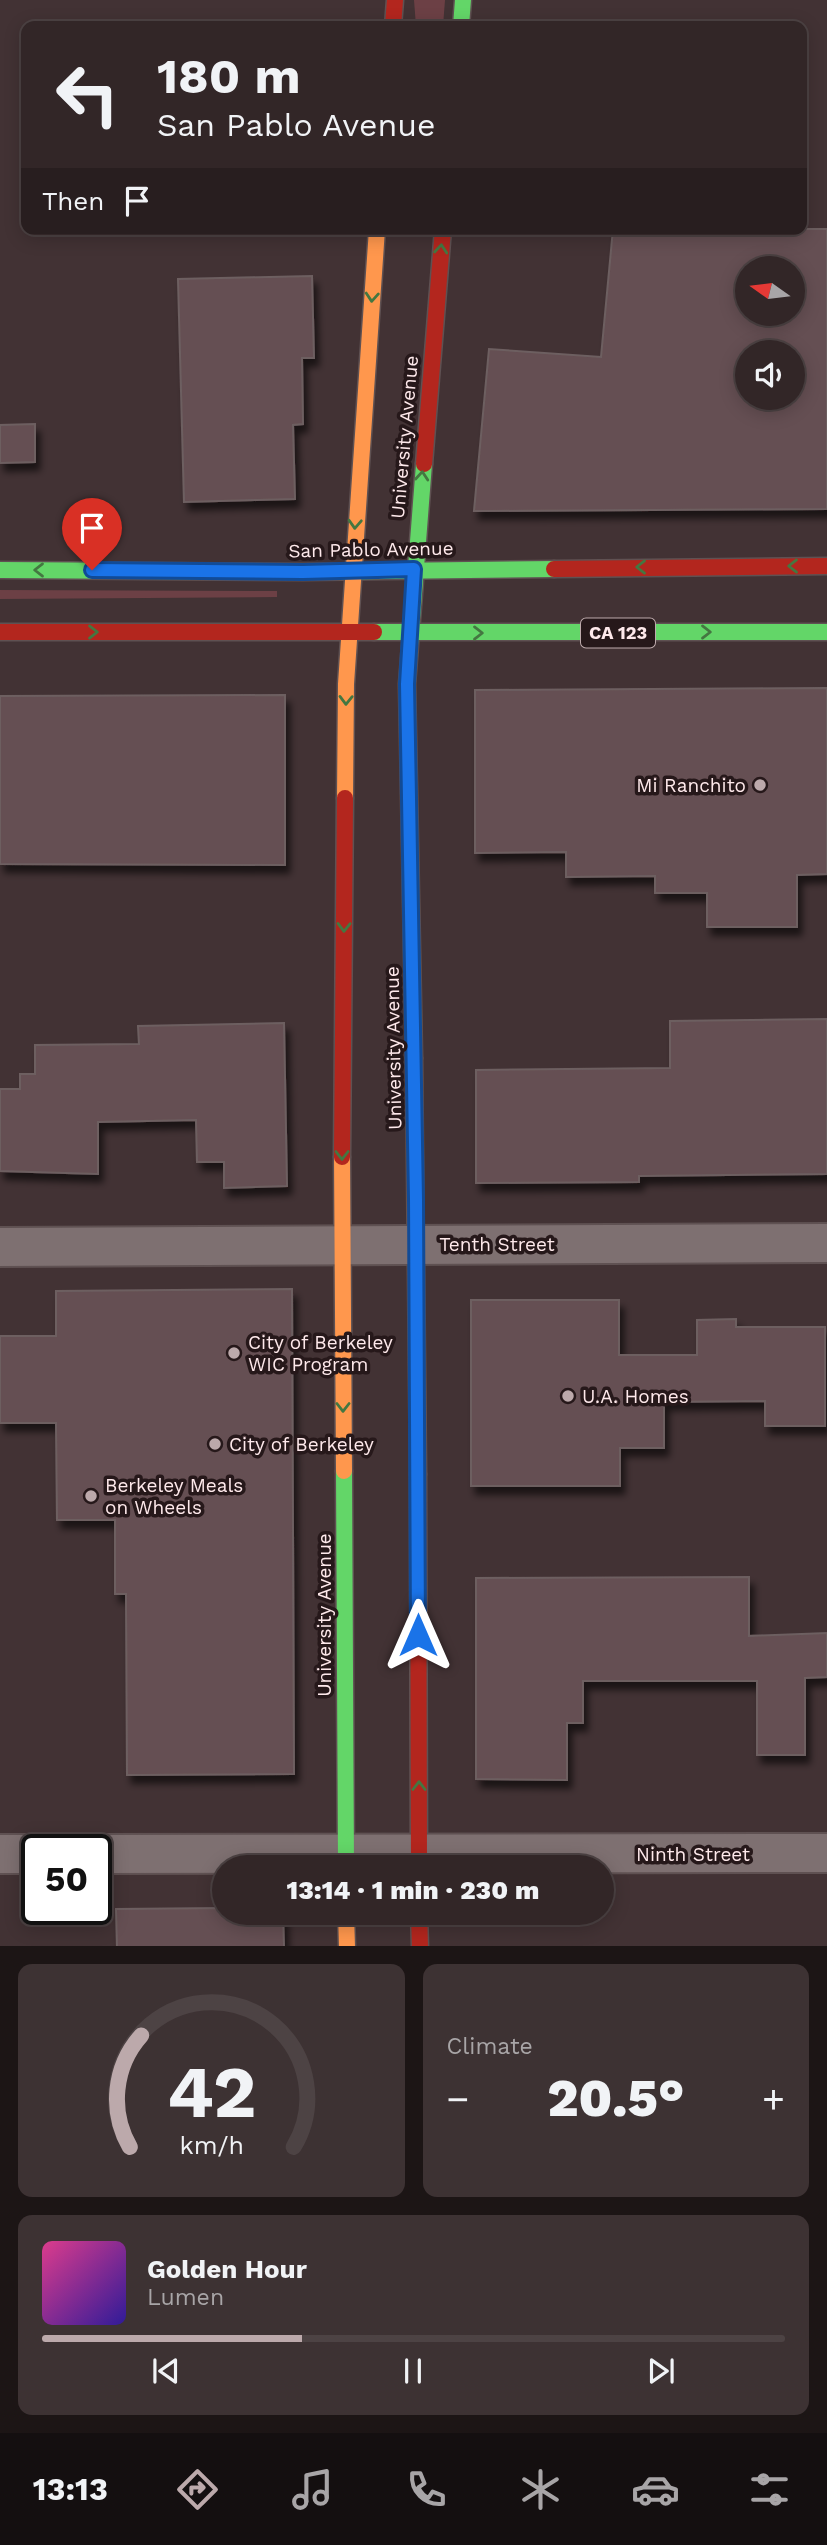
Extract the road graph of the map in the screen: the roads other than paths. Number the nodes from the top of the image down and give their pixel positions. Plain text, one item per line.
1 (395, 0) edge
2 (464, 0) edge
3 (393, 21) edge
4 (462, 21) edge
5 (377, 235) edge
6 (442, 235) edge
7 (827, 566) edge
8 (414, 569) junction
9 (0, 570) edge
10 (353, 570) junction
11 (0, 632) edge
12 (349, 632) junction
13 (827, 632) edge
14 (410, 633) junction
15 (827, 1243) edge
16 (342, 1245) junction
17 (416, 1245) junction
18 (0, 1247) edge
19 (827, 1853) edge
20 (0, 1854) edge
21 (21, 1854) edge
22 (112, 1854) edge
23 (346, 1855) edge
24 (419, 1855) edge
25 (212, 1857) edge
26 (614, 1857) edge
27 (346, 1925) edge
28 (419, 1925) edge
29 (346, 1946) edge
30 (420, 1946) edge

1 - 3 main road
2 - 4 main road
5 -> 10 main road, University Avenue
8 -> 6 main road, University Avenue
7 -> 8 main road, San Pablo Avenue
8 - 10 main road, San Pablo Avenue
8 - 14 main road, University Avenue
10 -> 9 main road, San Pablo Avenue
10 - 12 main road, University Avenue
11 -> 12 main road, CA 123
12 - 14 main road, CA 123
12 -> 16 main road, University Avenue
14 -> 13 main road, CA 123
14 - 17 main road, University Avenue
15 - 17 street, Tenth Street
16 - 17 street, Tenth Street
16 - 18 street, Tenth Street
16 -> 23 main road, University Avenue
24 -> 17 main road, University Avenue
19 - 26 street, Ninth Street
20 - 21 street
22 - 25 street, Ninth Street
27 - 29 main road
28 - 30 main road

